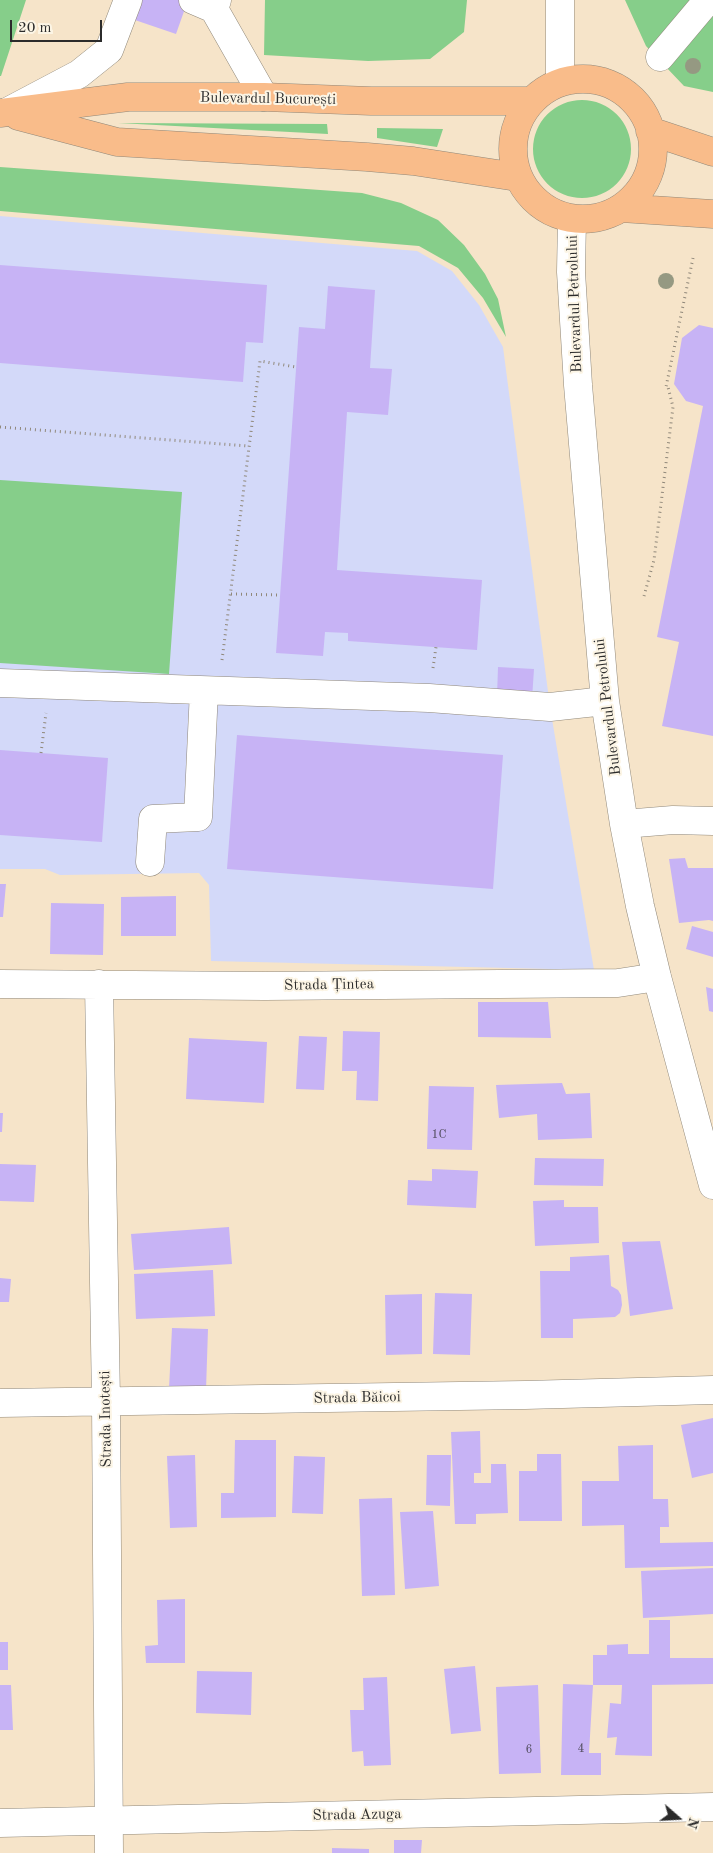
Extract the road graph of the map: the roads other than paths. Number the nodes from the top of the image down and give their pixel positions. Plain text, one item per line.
1 (128, 0) edge
2 (560, 0) edge
3 (708, 0) edge
4 (208, 3) edge
5 (660, 57) dead end
6 (560, 82) junction
7 (264, 97) junction
8 (532, 101) junction
9 (2, 113) edge
10 (650, 131) junction
11 (713, 152) edge
12 (517, 177) junction
13 (622, 208) junction
14 (713, 214) edge
15 (572, 219) junction
16 (0, 683) edge
17 (211, 691) junction
18 (605, 701) junction
19 (713, 821) edge
20 (624, 824) junction
21 (150, 862) dead end
22 (657, 977) junction
23 (0, 984) edge
24 (100, 984) junction
25 (713, 1185) edge
26 (713, 1390) edge
27 (106, 1401) junction
28 (0, 1402) edge
29 (713, 1807) edge
30 (109, 1821) junction
31 (0, 1823) edge
32 (109, 1853) edge

1 - 9 street
2 - 6 street
3 - 5 street
4 - 7 street
6 - 8 main road
6 - 10 main road
7 - 8 main road, Bulevardul București
7 - 9 main road, Bulevardul București
8 - 12 main road
9 - 12 main road
10 - 11 main road
10 - 13 main road
12 - 15 main road
13 - 14 main road
13 - 15 main road
15 - 18 street, Bulevardul Petrolului
16 - 17 street
17 - 18 street
17 - 21 street
18 - 20 street, Bulevardul Petrolului
19 - 20 street
20 - 22 street, Bulevardul Petrolului
22 - 24 street, Strada Țintea
22 - 25 street, Bulevardul Petrolului
23 - 24 street, Strada Țintea
24 - 27 street, Strada Inotești
26 - 27 street, Strada Băicoi
27 - 28 street, Strada Băicoi
27 - 30 street, Strada Inotești
29 - 30 street, Strada Azuga
30 - 31 street, Strada Azuga
30 - 32 street, Strada Inotești

